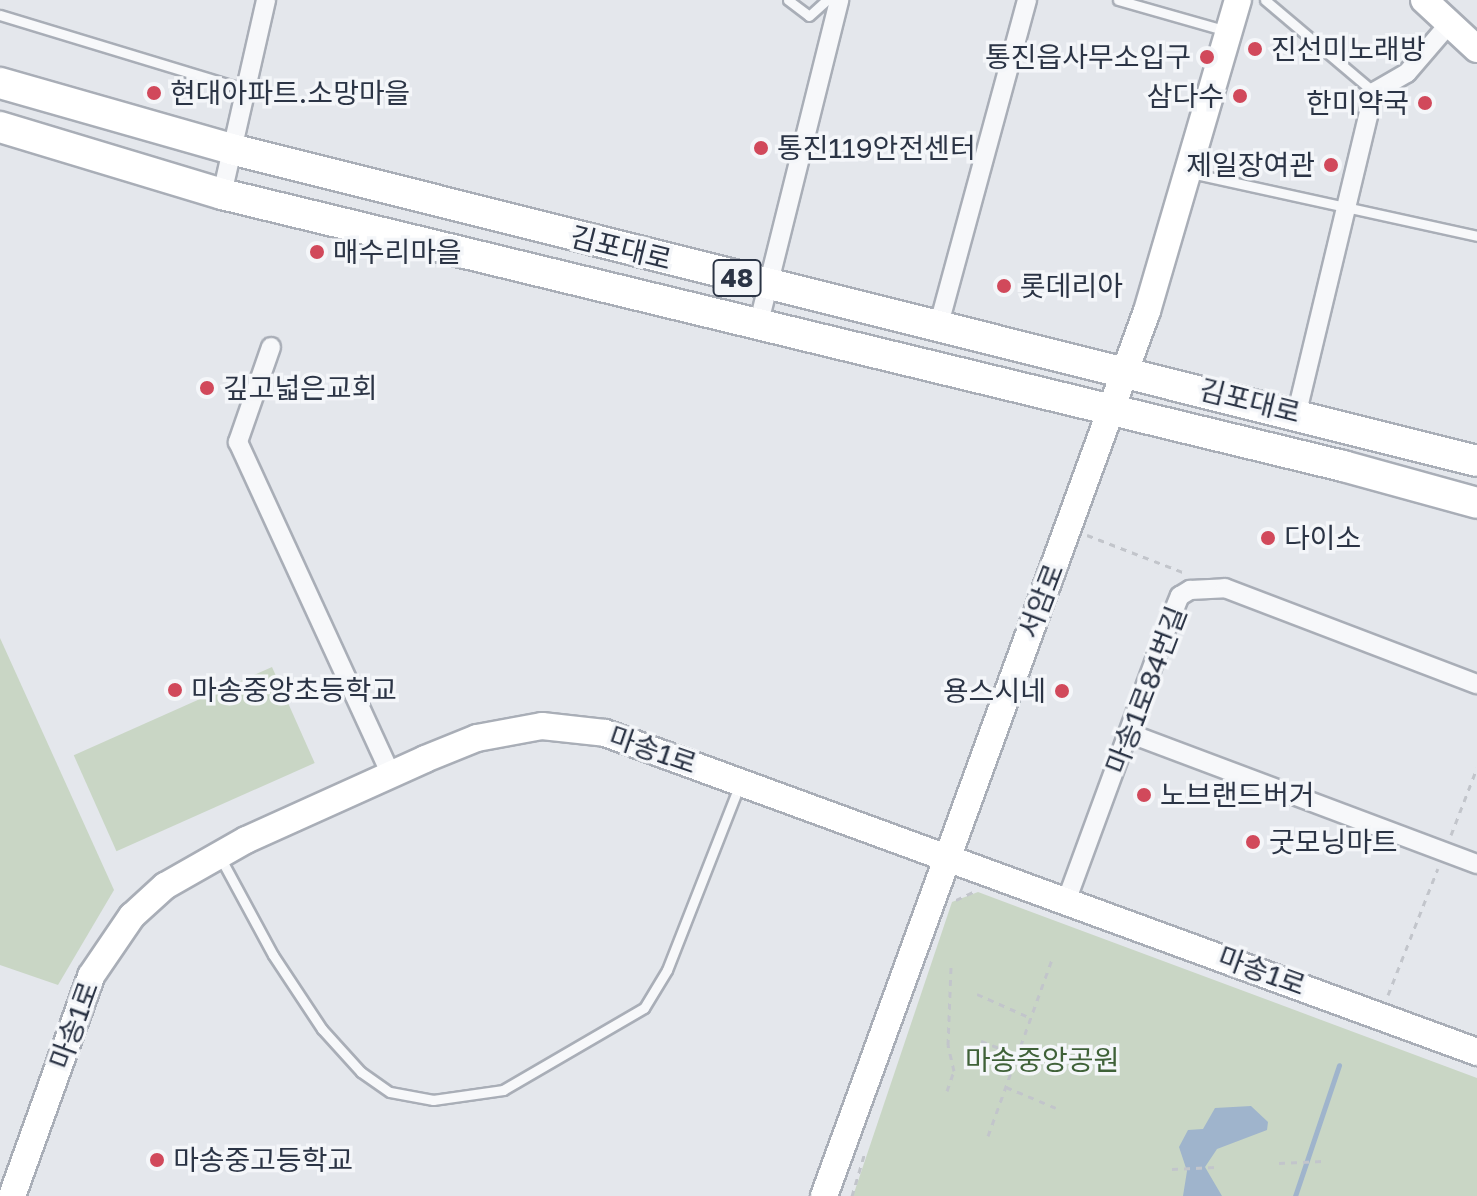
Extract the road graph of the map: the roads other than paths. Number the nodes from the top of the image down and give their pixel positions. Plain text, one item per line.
1 (266, 0) edge
2 (788, 0) edge
3 (827, 0) edge
4 (839, 0) edge
5 (1027, 0) edge
6 (1118, 0) edge
7 (1238, 0) edge
8 (1265, 0) edge
9 (1424, 0) edge
10 (0, 15) edge
11 (1449, 24) junction
12 (1229, 32) junction
13 (1477, 49) edge
14 (0, 83) edge
15 (243, 89) junction
16 (1374, 92) junction
17 (0, 127) edge
18 (231, 149) junction
19 (1188, 173) junction
20 (222, 194) junction
21 (1344, 210) junction
22 (1477, 236) edge
23 (767, 286) junction
24 (939, 324) junction
25 (758, 326) junction
26 (271, 347) dead end
27 (1124, 369) junction
28 (1112, 411) junction
29 (1297, 412) junction
30 (1477, 461) edge
31 (1477, 503) edge
32 (1477, 684) edge
33 (1131, 734) junction
34 (391, 774) junction
35 (741, 781) junction
36 (219, 854) junction
37 (945, 856) junction
38 (1477, 864) edge
39 (1067, 899) junction
40 (1477, 1052) edge
41 (12, 1196) edge
42 (824, 1196) edge

1 - 15 street
2 - 3 lane
4 - 23 street
5 - 24 street
6 - 12 lane
7 - 12 street, 서암로
8 - 16 lane
9 - 11 street
10 - 15 lane
11 - 13 street
11 - 16 street
12 - 19 street, 서암로
14 - 18 main road, 김포대로 / 48
15 - 18 street
16 - 21 street
17 - 20 main road, 김포대로 / 48
18 - 20 street
18 - 23 main road, 김포대로 / 48
19 - 21 lane
19 - 27 street, 서암로
20 - 25 main road, 김포대로 / 48
21 - 22 lane
21 - 29 street
23 - 24 main road, 김포대로 / 48
23 - 25 street
24 - 27 main road, 김포대로 / 48
25 - 28 main road, 김포대로 / 48
26 - 34 street
27 - 28 street, 서암로
27 - 29 main road, 김포대로 / 48
28 - 31 main road, 김포대로 / 48
28 - 37 street, 서암로
29 - 30 main road, 김포대로 / 48
32 - 33 street, 마송1로84번길
33 - 38 street
33 - 39 street, 마송1로84번길
34 - 35 street, 마송1로
34 - 36 street, 마송1로
35 - 36 lane
35 - 37 street, 마송1로
36 - 41 street, 마송1로
37 - 39 street, 마송1로
37 - 42 street, 서암로
39 - 40 street, 마송1로

